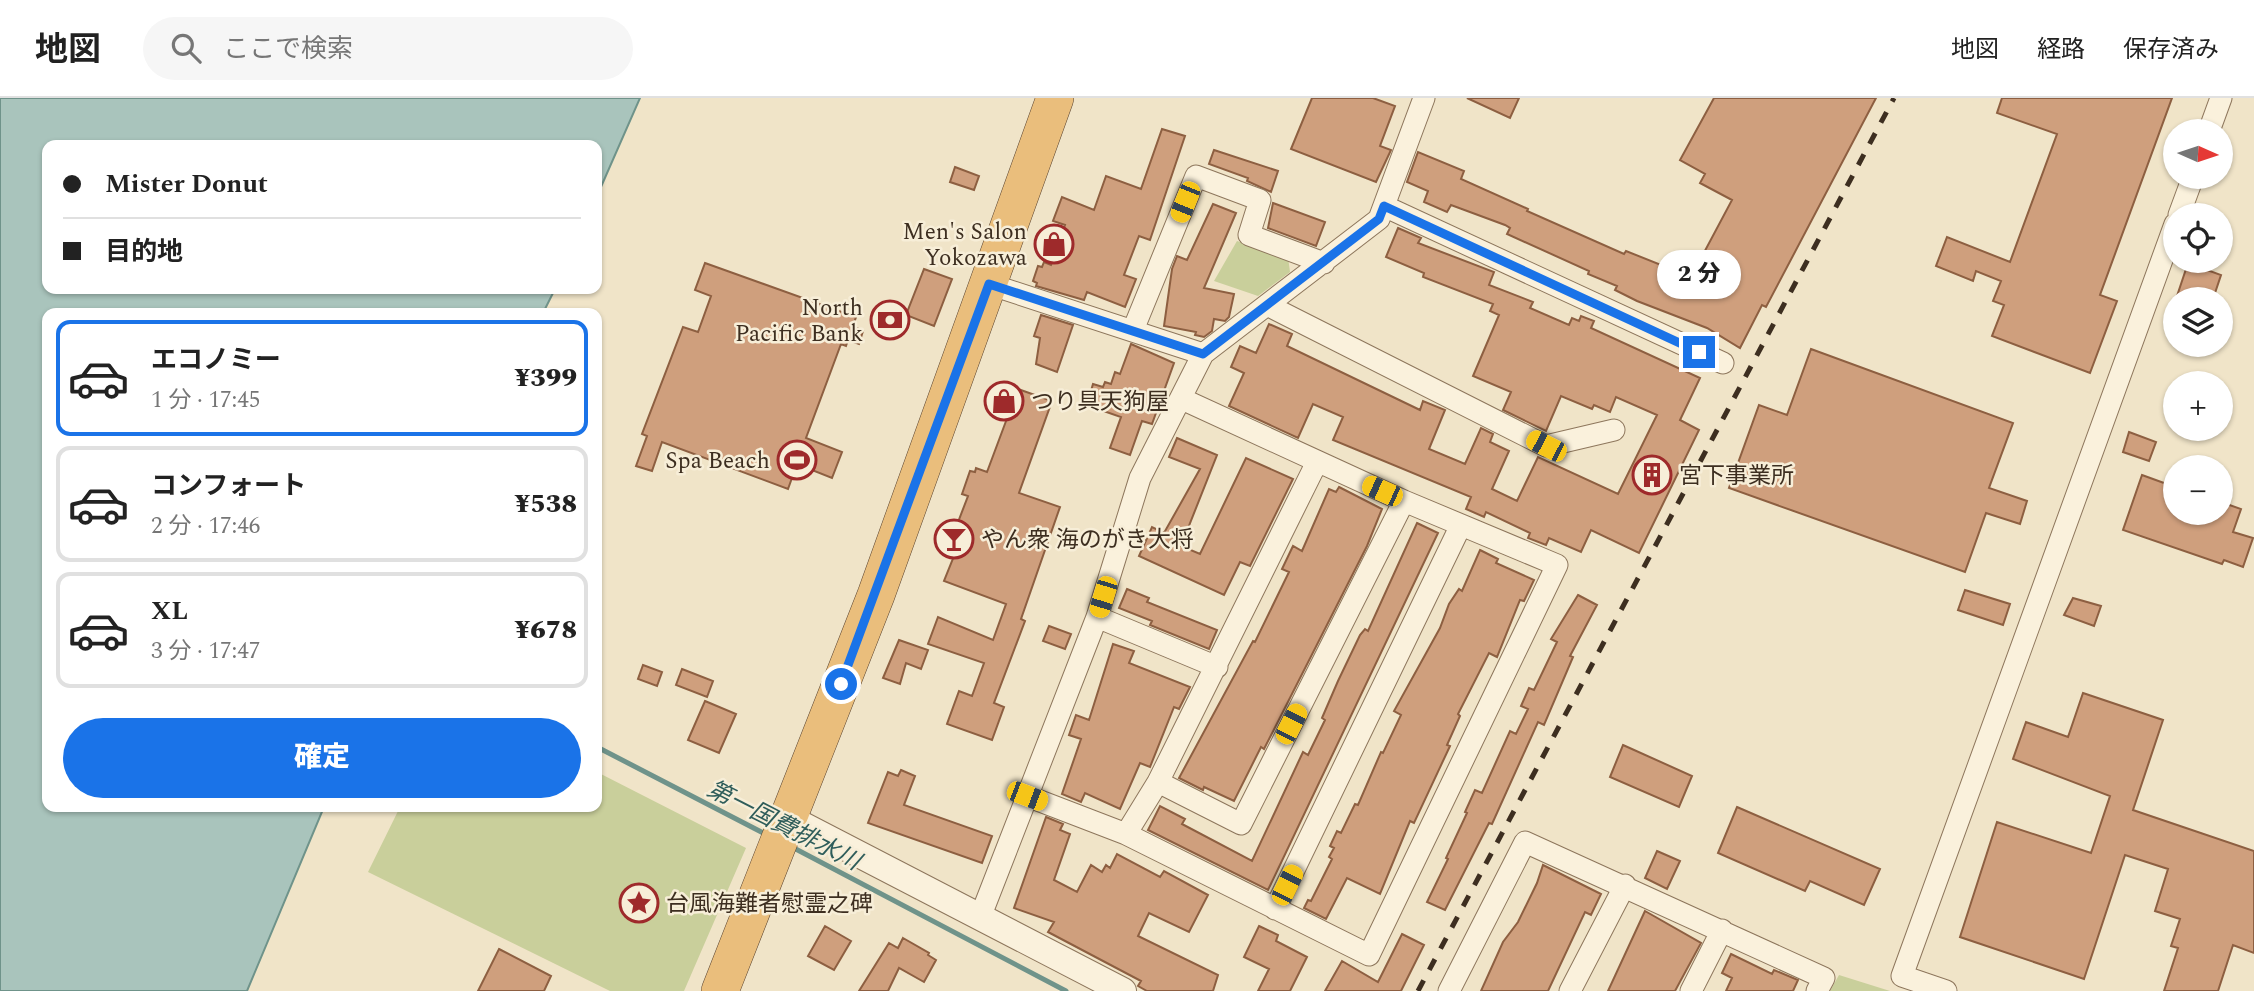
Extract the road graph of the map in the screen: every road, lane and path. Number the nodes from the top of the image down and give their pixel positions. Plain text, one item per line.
1 (1055, 98) edge
2 (1424, 98) edge
3 (2221, 98) edge
4 (2213, 119) edge
5 (1384, 206) junction
6 (2163, 257) edge
7 (1324, 263) junction
8 (989, 284) junction
9 (1269, 306) junction
10 (1133, 330) junction
11 (1203, 354) junction
12 (1723, 363) dead end
13 (1182, 399) junction
14 (1614, 430) dead end
15 (1317, 462) junction
16 (1404, 501) junction
17 (1461, 525) junction
18 (1097, 617) junction
19 (1217, 667) junction
20 (1158, 782) junction
21 (1027, 796) junction
22 (787, 823) junction
23 (1126, 834) junction
24 (1625, 886) junction
25 (1275, 909) junction
26 (981, 915) junction
27 (1722, 930) junction
28 (720, 991) edge
29 (1123, 991) edge
30 (1449, 991) edge
31 (1570, 991) edge
32 (1691, 991) edge
33 (1817, 991) edge
34 (1946, 991) edge

1 - 8 highway
2 - 5 street
3 - 4 street
5 - 7 street
5 - 12 street
6 - 34 street
7 - 9 street
7 - 10 street
8 - 10 street
8 - 22 highway
9 - 11 street
9 - 14 street
10 - 11 street
11 - 13 street
13 - 15 street
13 - 18 street
15 - 16 street
15 - 19 street
16 - 17 street
16 - 20 street
17 - 25 street
17 - 25 street
18 - 19 street
18 - 21 street
19 - 20 street
20 - 23 street
21 - 23 street
21 - 26 street
22 - 26 street
22 - 28 highway
23 - 25 street
24 - 27 street
24 - 30 street
24 - 31 street
26 - 29 street
27 - 32 street
27 - 33 street

